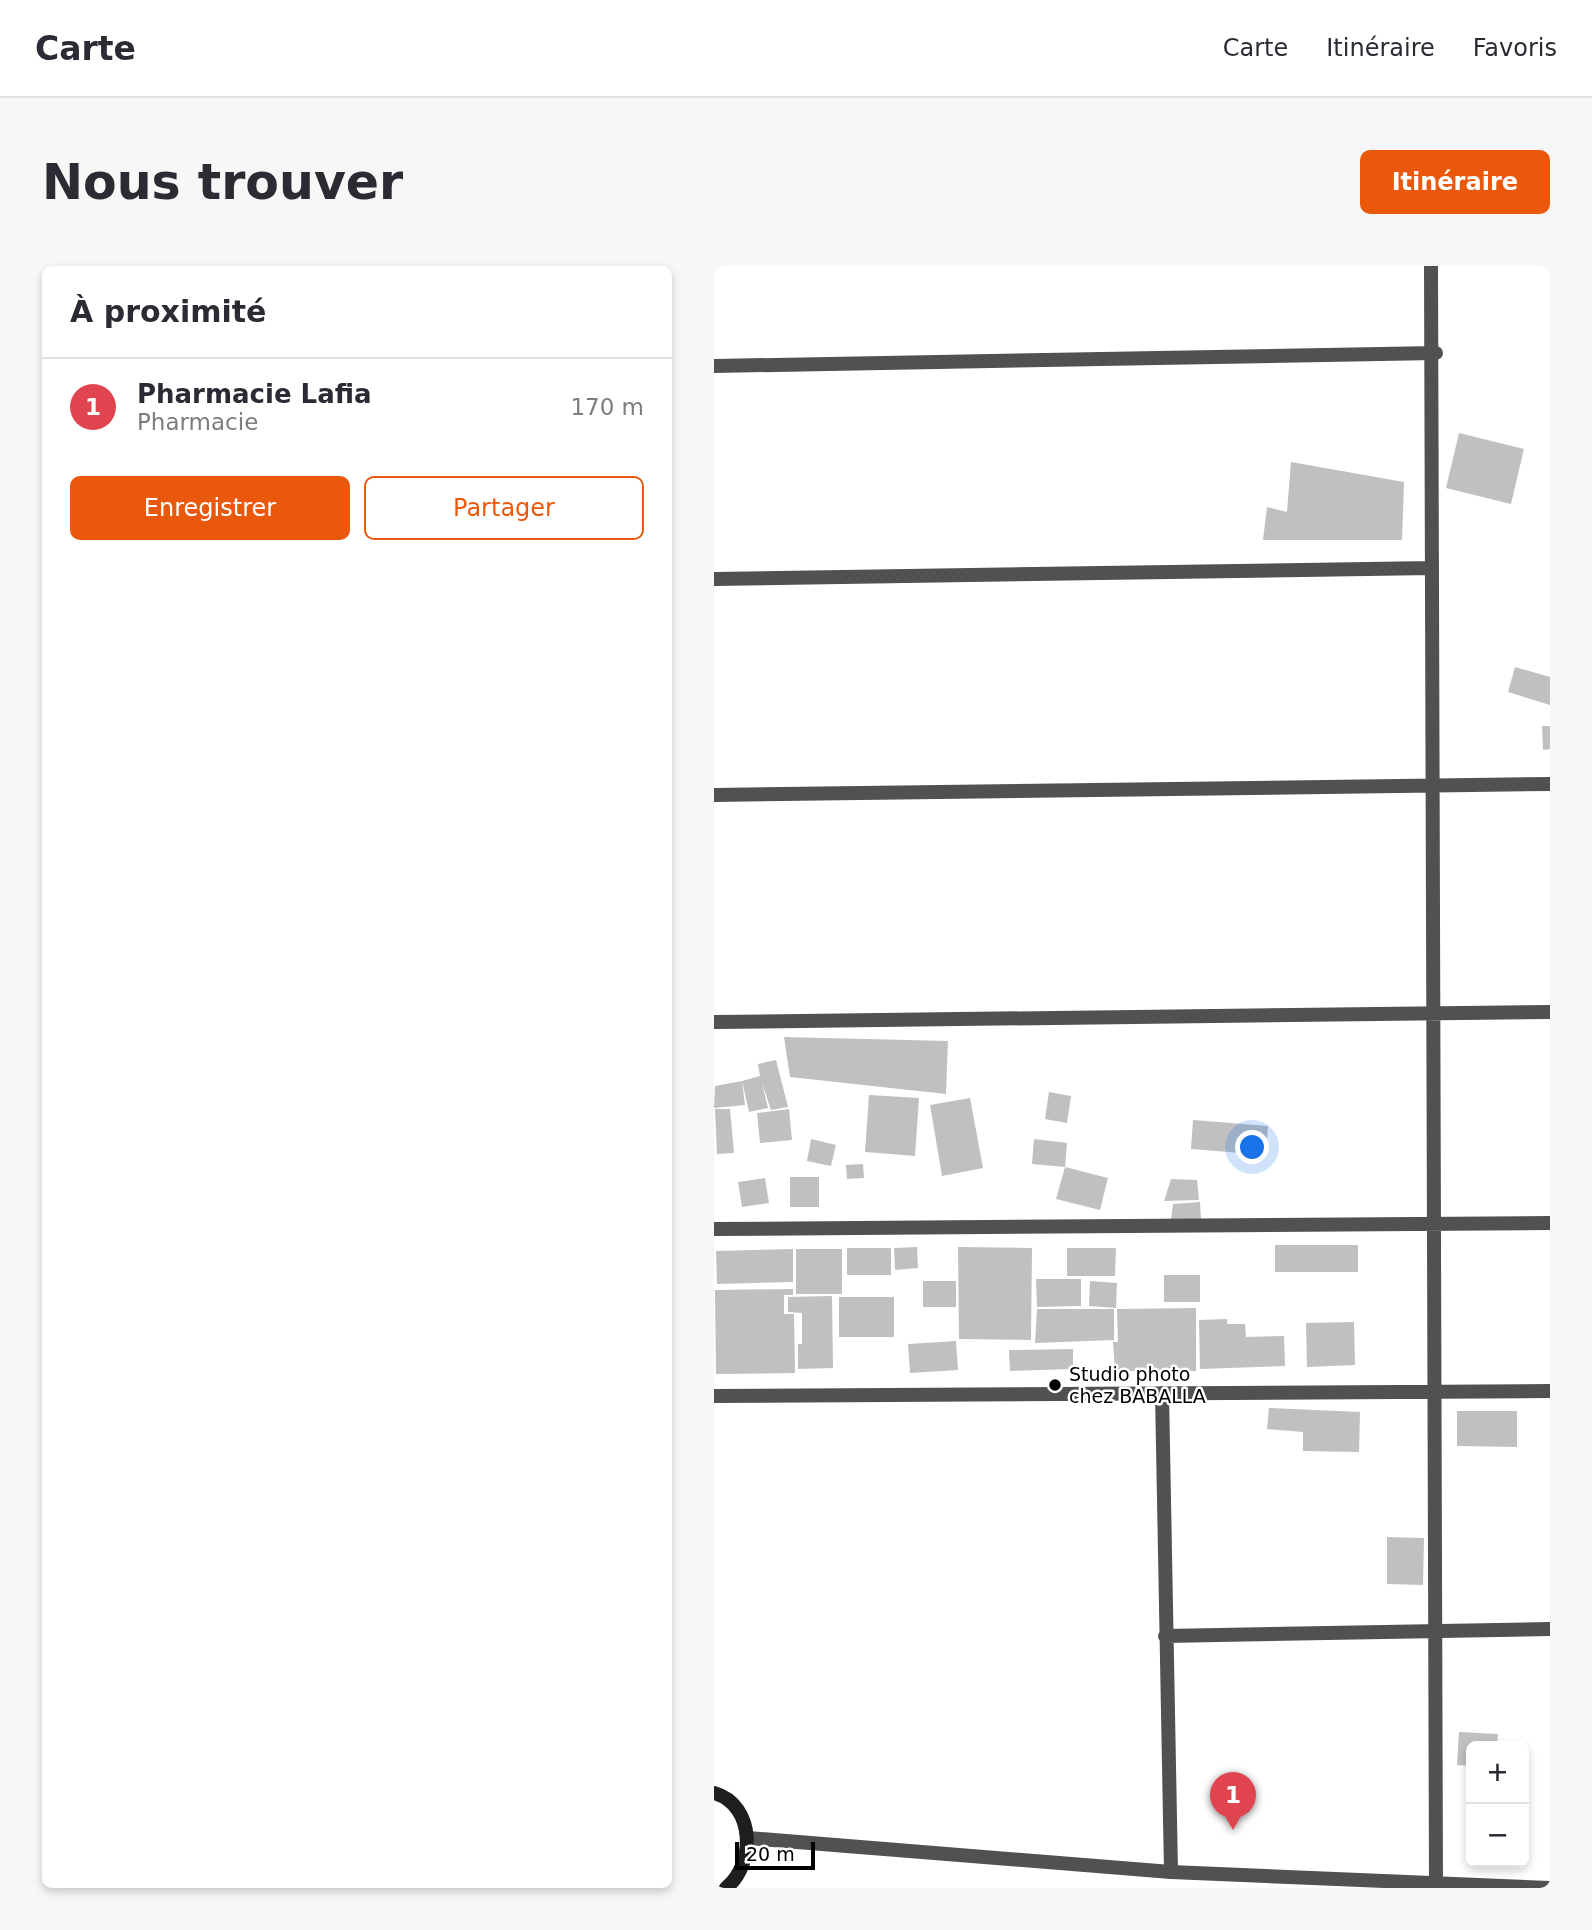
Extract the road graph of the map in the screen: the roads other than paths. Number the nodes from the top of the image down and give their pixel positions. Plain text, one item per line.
1 (1431, 266) edge
2 (1433, 353) junction
3 (714, 366) edge
4 (1432, 568) junction
5 (714, 579) edge
6 (1550, 784) edge
7 (1433, 785) junction
8 (714, 795) edge
9 (1550, 1012) edge
10 (1433, 1013) junction
11 (714, 1021) edge
12 (1550, 1223) edge
13 (1434, 1224) junction
14 (714, 1229) edge
15 (1435, 1391) junction
16 (1550, 1391) edge
17 (1162, 1393) junction
18 (714, 1396) edge
19 (1550, 1629) edge
20 (1435, 1631) junction
21 (1166, 1636) junction
22 (714, 1793) edge
23 (748, 1838) junction
24 (1171, 1872) junction
25 (1220, 1881) edge
26 (1370, 1885) edge
27 (1436, 1885) junction
28 (726, 1888) edge
29 (1550, 1888) edge

1 - 2 street
2 - 3 street
2 - 4 street
4 - 5 street
4 - 7 street
6 - 7 street
7 - 8 street
7 - 10 street
9 - 10 street
10 - 11 street
10 - 13 street
12 - 13 street
13 - 14 street
13 - 15 street
15 - 16 street
15 - 17 street
15 - 20 street
17 - 18 street
17 - 21 street
19 - 20 street
20 - 21 street
20 - 27 street
21 - 24 street
22 - 23 main road
23 - 24 street
23 - 28 main road
24 - 25 street
25 - 26 street
26 - 27 street
27 - 29 street

